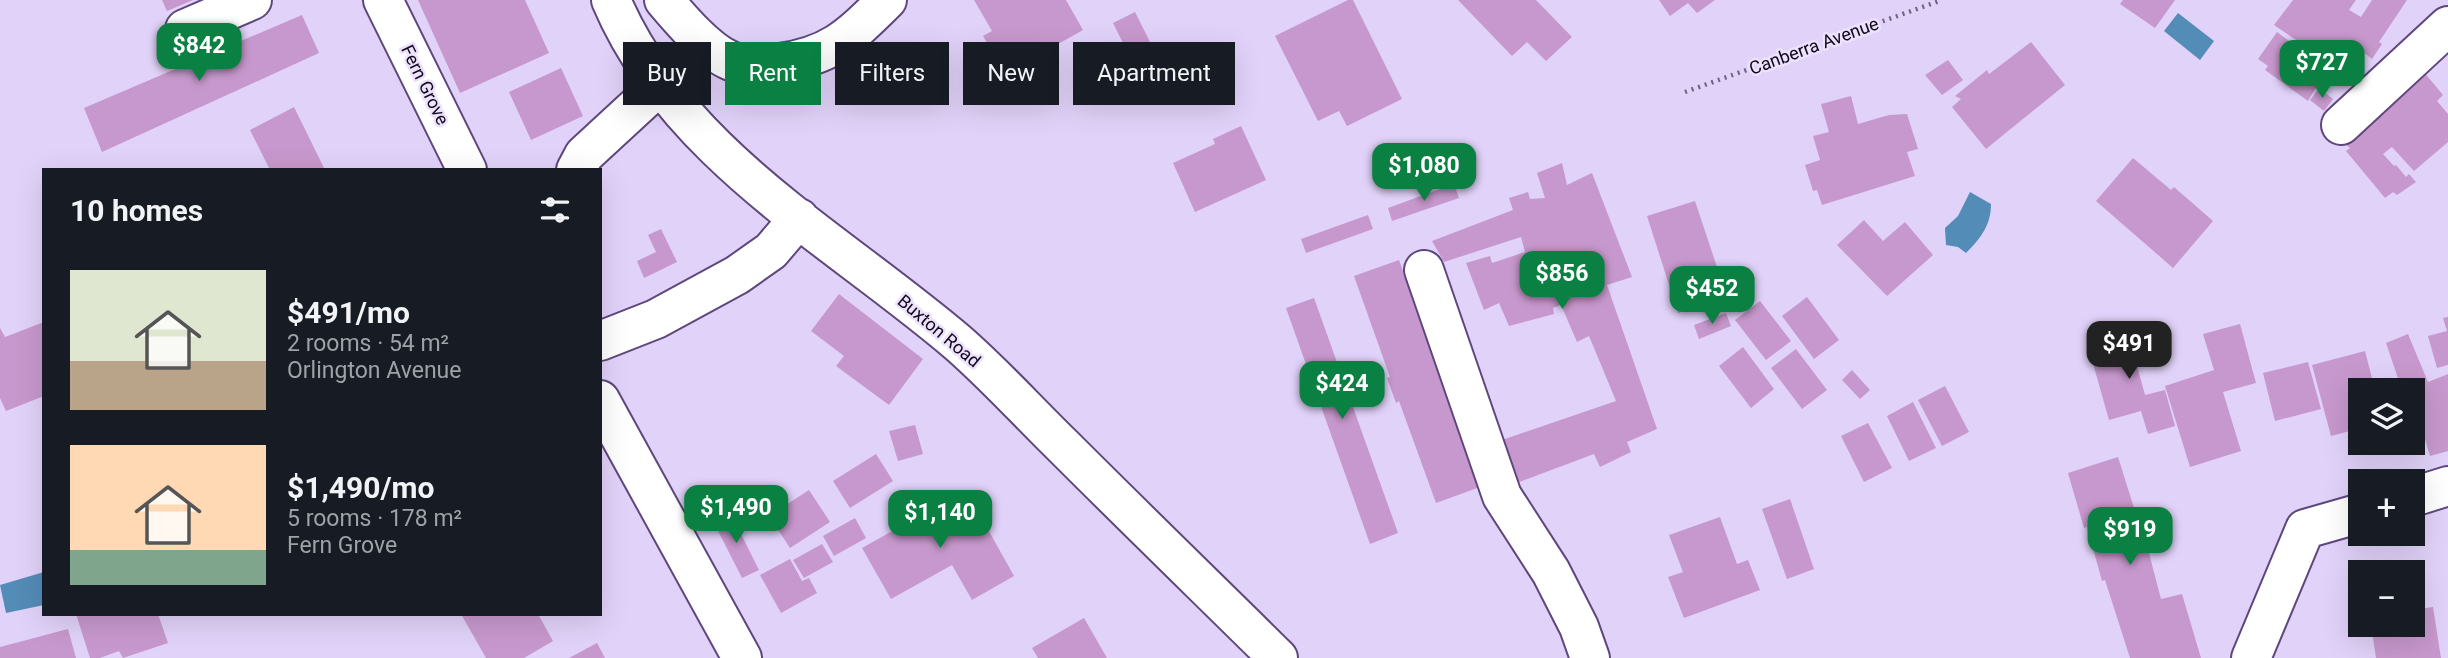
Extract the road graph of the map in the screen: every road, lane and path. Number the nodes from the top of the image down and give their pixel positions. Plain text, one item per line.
1 (252, 0) edge
2 (383, 0) edge
3 (611, 0) edge
4 (664, 0) edge
5 (887, 0) edge
6 (1942, 0) edge
7 (2448, 26) edge
8 (185, 29) dead end
9 (631, 42) edge
10 (1685, 92) dead end
11 (638, 105) edge
12 (677, 105) edge
13 (2341, 125) dead end
14 (466, 168) edge
15 (577, 168) edge
16 (799, 218) junction
17 (1424, 270) dead end
18 (602, 340) edge
19 (602, 404) edge
20 (2448, 486) edge
21 (2425, 493) edge
22 (2348, 517) edge
23 (742, 658) edge
24 (1278, 658) edge
25 (1590, 658) edge
26 (2251, 658) edge

1 - 8 street
2 - 14 street, Fern Grove
3 - 9 street, Buxton Road
4 - 5 street
6 - 10 path, Canberra Avenue
7 - 13 street
11 - 15 street
12 - 16 street, Buxton Road
16 - 18 street
16 - 24 street, Buxton Road
17 - 25 street
19 - 23 street
20 - 21 street
22 - 26 street

